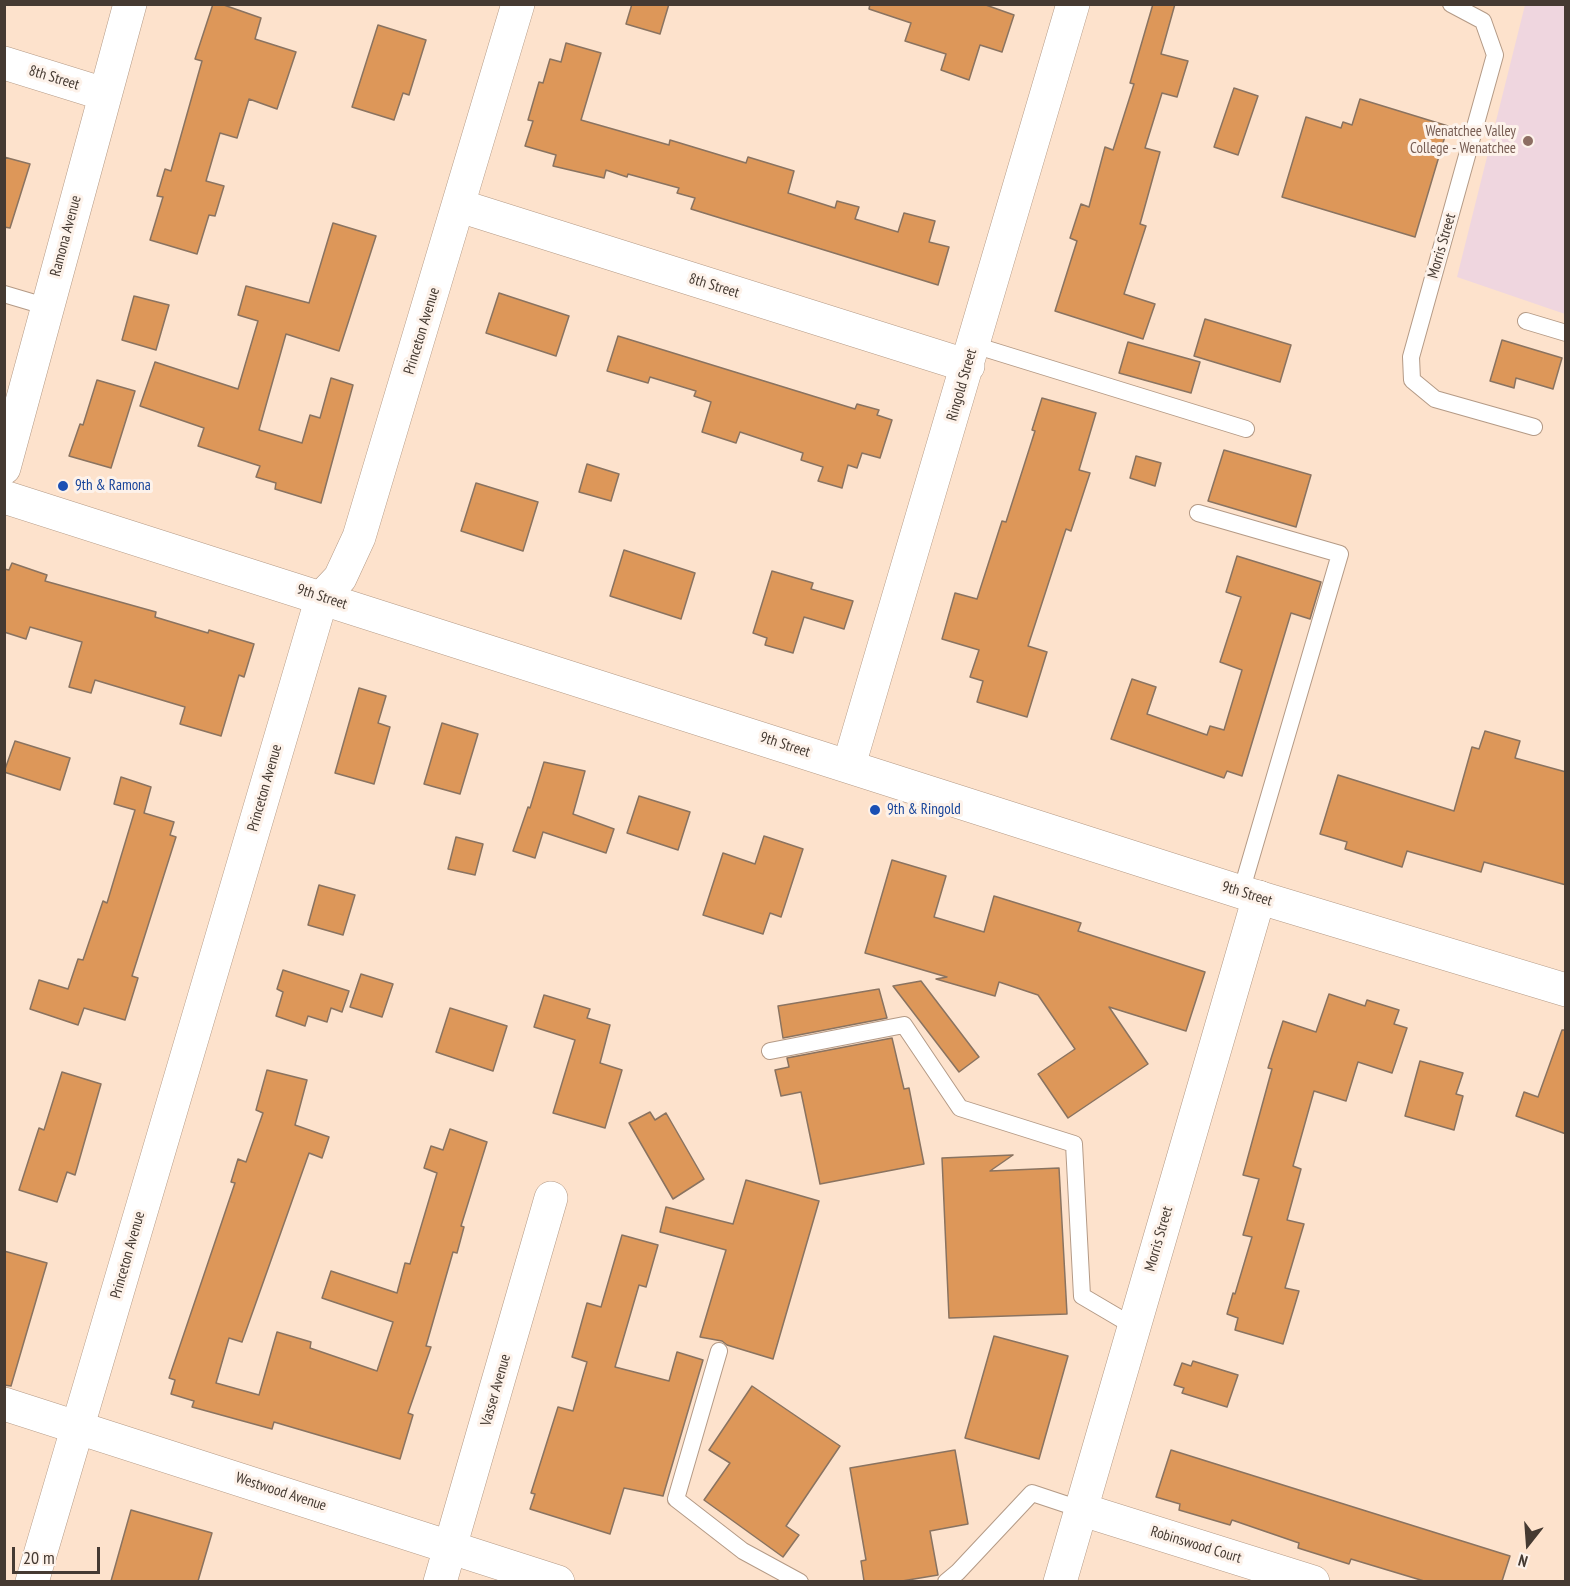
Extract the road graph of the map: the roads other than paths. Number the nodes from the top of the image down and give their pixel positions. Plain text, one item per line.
1 (130, 4) edge
2 (518, 4) edge
3 (1073, 4) edge
4 (1451, 4) edge
5 (4, 63) edge
6 (104, 94) junction
7 (460, 206) junction
8 (4, 294) edge
9 (48, 307) junction
10 (1526, 321) dead end
11 (1566, 333) edge
12 (971, 355) junction
13 (1534, 427) dead end
14 (1246, 429) dead end
15 (4, 468) edge
16 (4, 497) edge
17 (1198, 513) dead end
18 (322, 597) junction
19 (849, 765) junction
20 (1250, 895) junction
21 (1566, 990) edge
22 (771, 1051) dead end
23 (551, 1198) dead end
24 (1133, 1326) junction
25 (719, 1351) dead end
26 (4, 1404) edge
27 (78, 1426) junction
28 (1080, 1509) junction
29 (450, 1547) junction
30 (32, 1581) edge
31 (440, 1581) edge
32 (558, 1581) edge
33 (798, 1581) edge
34 (946, 1581) edge
35 (1060, 1581) edge
36 (1313, 1581) edge

1 - 6 street, Ramona Avenue
2 - 7 street, Princeton Avenue
3 - 12 street, Ringold Street
4 - 13 lane, Morris Street
5 - 6 street, 8th Street
6 - 9 street, Ramona Avenue
7 - 12 street, 8th Street
7 - 18 street, Princeton Avenue
8 - 9 lane
9 - 15 street, Ramona Avenue
10 - 11 lane
12 - 14 lane
12 - 19 street, Ringold Street
16 - 18 street, 9th Street
17 - 20 lane
18 - 19 street, 9th Street
18 - 27 street, Princeton Avenue
19 - 20 street, 9th Street
20 - 21 street, 9th Street
20 - 24 street, Morris Street
22 - 24 lane
23 - 29 street, Vasser Avenue
24 - 28 street, Morris Street
25 - 33 lane
26 - 27 street, Westwood Avenue
27 - 29 street, Westwood Avenue
27 - 30 street, Princeton Avenue
28 - 34 lane
28 - 35 street, Morris Street
28 - 36 street, Robinswood Court
29 - 31 street, Vasser Avenue
29 - 32 street, Westwood Avenue

